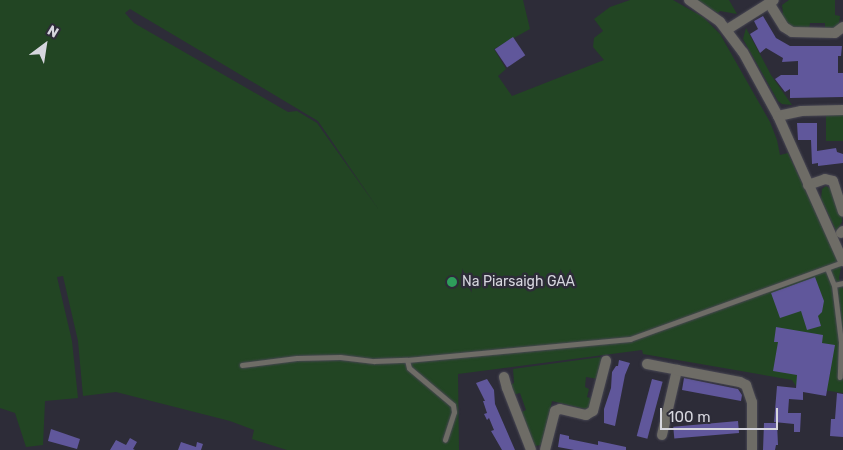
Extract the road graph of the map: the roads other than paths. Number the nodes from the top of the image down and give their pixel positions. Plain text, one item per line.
1 (689, 0) edge
2 (772, 2) edge
3 (843, 27) edge
4 (728, 29) junction
5 (843, 110) edge
6 (778, 116) junction
7 (808, 184) junction
8 (843, 211) edge
9 (843, 262) edge
10 (827, 268) junction
11 (843, 283) edge
12 (834, 285) junction
13 (407, 360) junction
14 (606, 361) dead end
15 (647, 364) dead end
16 (242, 365) dead end
17 (677, 370) junction
18 (504, 377) dead end
19 (840, 377) dead end
20 (662, 435) dead end
21 (445, 440) dead end
22 (531, 450) edge
23 (545, 450) edge
24 (752, 450) edge

1 - 4 street
2 - 3 street
2 - 4 street
4 - 6 street
5 - 6 street
6 - 7 street
7 - 8 street
7 - 9 street
9 - 10 lane
10 - 12 lane
10 - 13 lane
11 - 12 lane
12 - 19 lane
13 - 16 lane
13 - 21 lane
14 - 23 street
15 - 17 street
17 - 20 street
17 - 24 street
18 - 22 street

